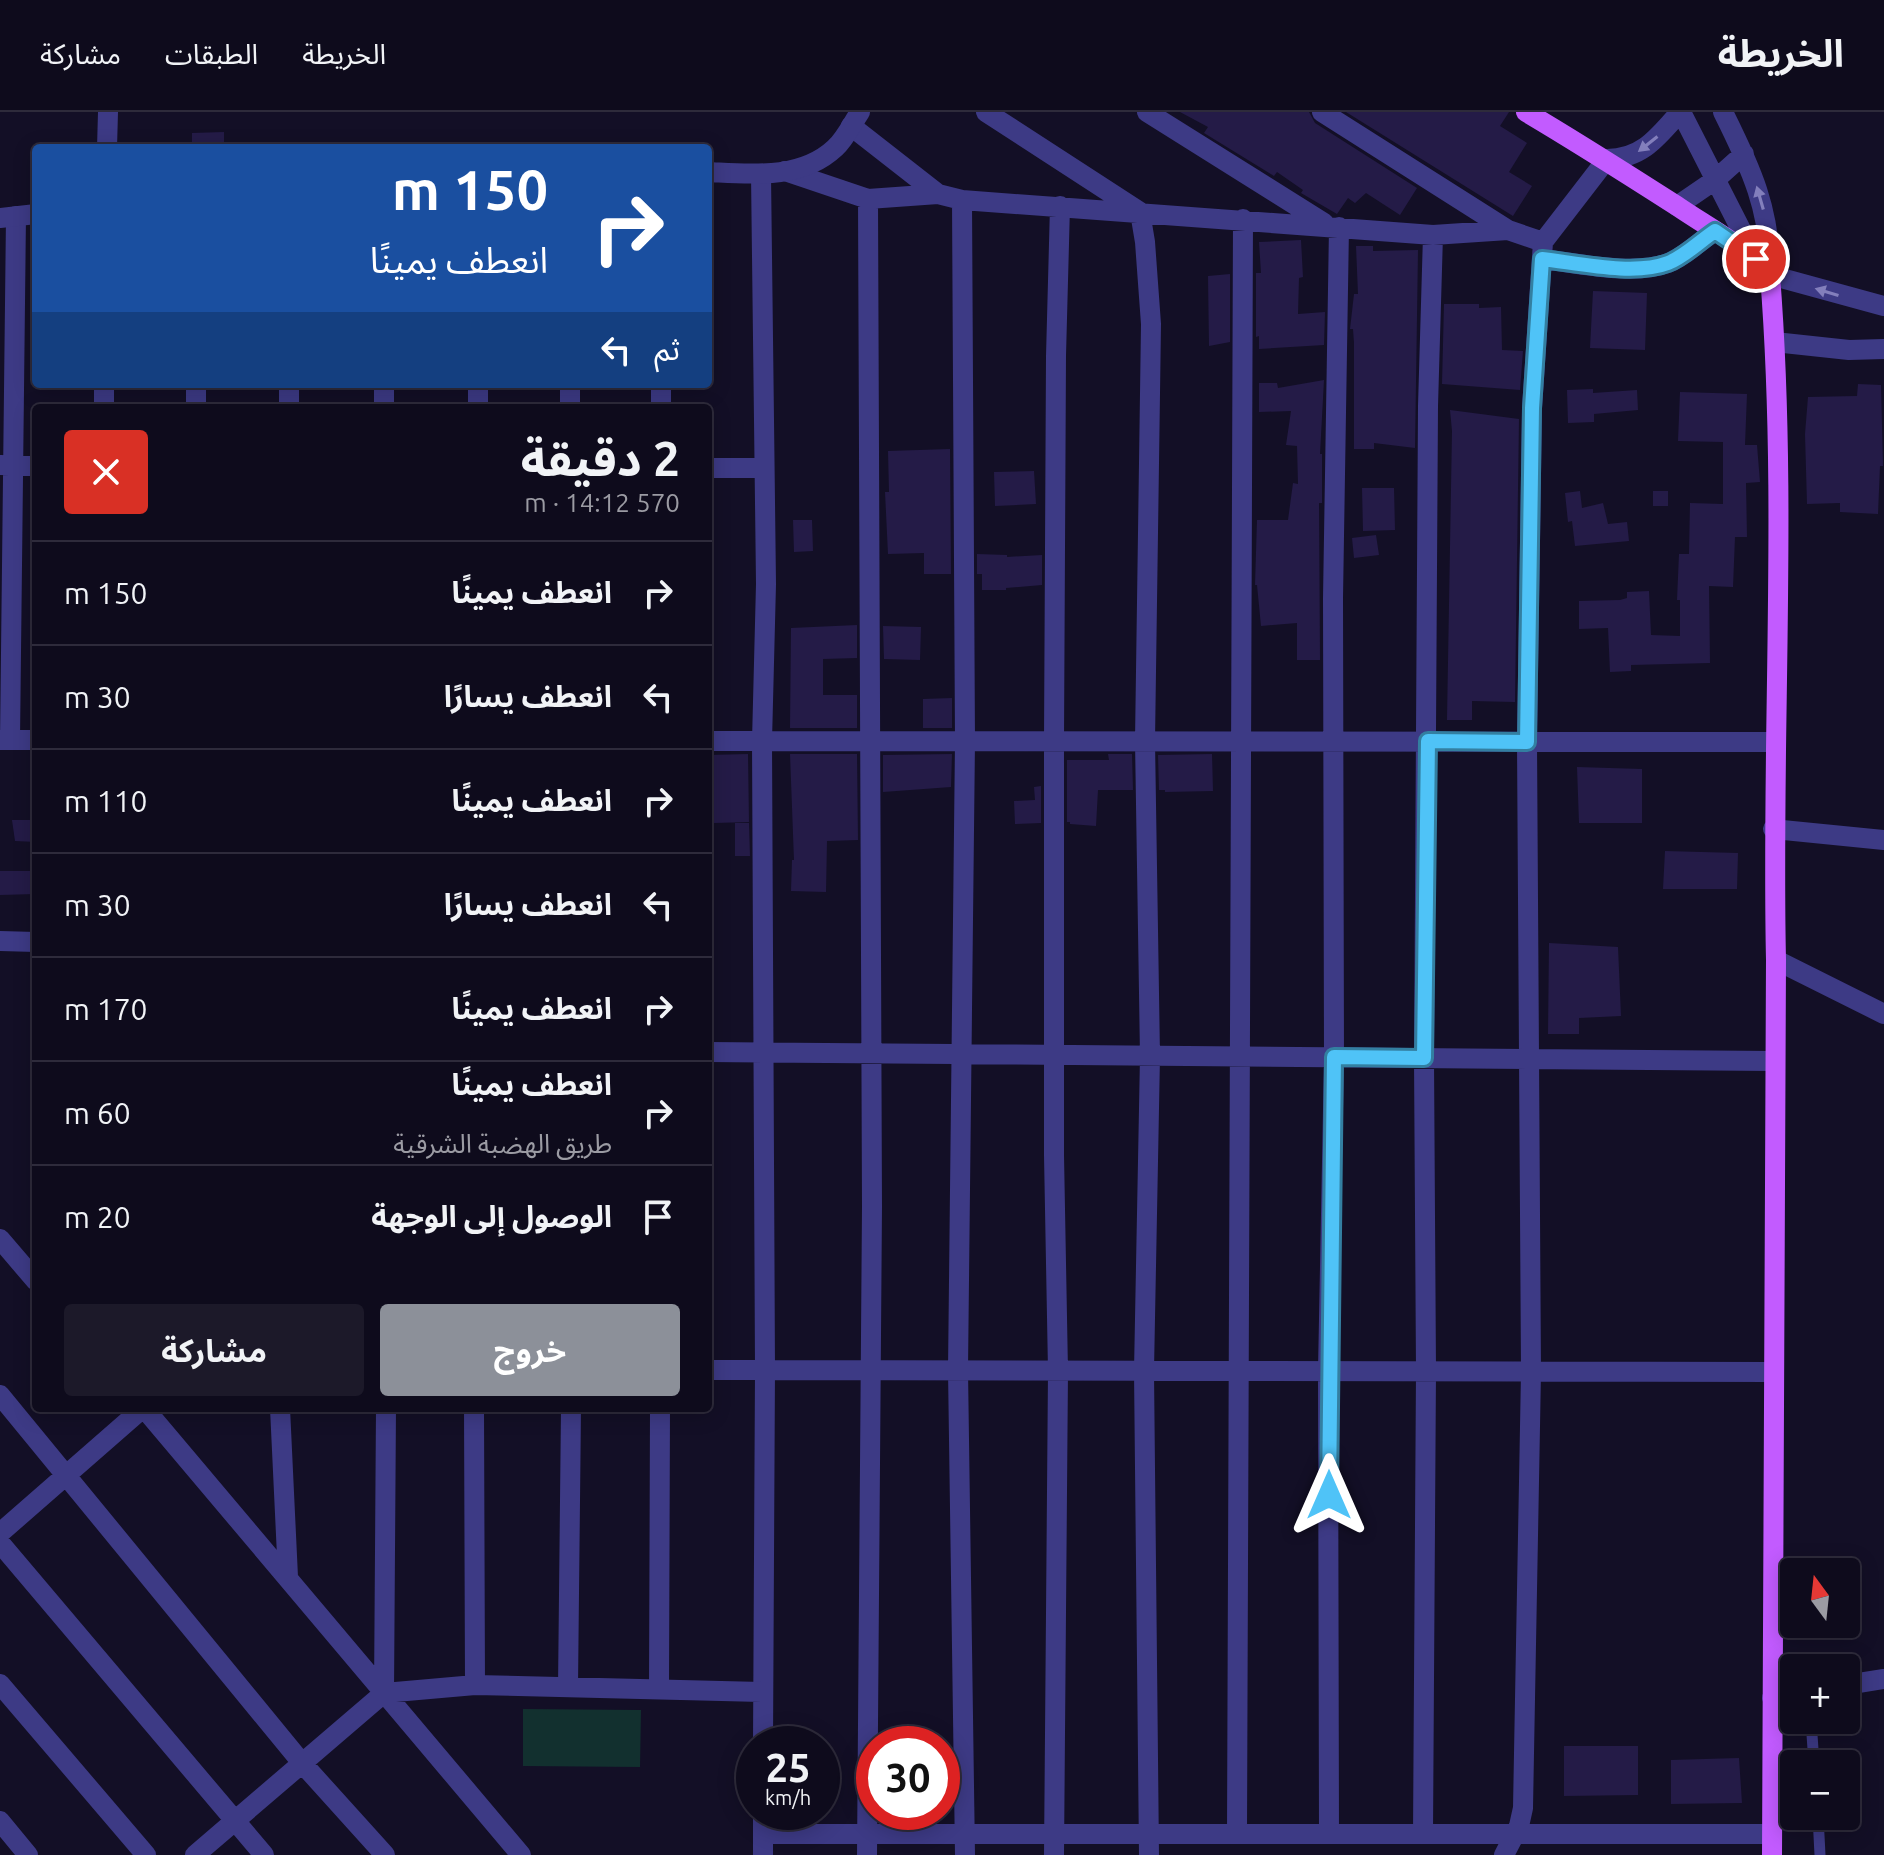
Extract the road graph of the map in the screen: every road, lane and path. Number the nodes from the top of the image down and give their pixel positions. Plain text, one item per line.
1 (108, 112) edge
2 (986, 112) edge
3 (1147, 112) edge
4 (1322, 112) edge
5 (1526, 112) edge
6 (1681, 112) edge
7 (1723, 112) edge
8 (856, 119) edge
9 (107, 144) edge
10 (1744, 154) junction
11 (1607, 159) junction
12 (785, 171) junction
13 (712, 172) edge
14 (761, 174) junction
15 (1715, 180) junction
16 (938, 194) junction
17 (868, 199) junction
18 (962, 200) junction
19 (1060, 206) junction
20 (1677, 206) junction
21 (1140, 212) junction
22 (17, 216) edge
23 (1243, 219) junction
24 (1333, 226) junction
25 (1508, 230) junction
26 (1715, 231) junction
27 (1433, 235) junction
28 (1542, 250) junction
29 (1756, 259) junction
30 (1770, 275) junction
31 (1884, 306) edge
32 (1775, 342) junction
33 (1884, 349) edge
34 (6, 466) edge
35 (32, 466) edge
36 (712, 468) edge
37 (763, 468) junction
38 (5, 740) edge
39 (32, 740) edge
40 (712, 741) edge
41 (762, 741) junction
42 (871, 741) junction
43 (965, 741) junction
44 (1054, 741) junction
45 (1145, 741) junction
46 (1242, 741) junction
47 (1332, 741) junction
48 (1428, 741) junction
49 (1527, 742) junction
50 (1774, 742) junction
51 (1773, 829) junction
52 (1884, 840) edge
53 (0, 941) edge
54 (32, 942) edge
55 (1776, 960) junction
56 (1884, 1014) edge
57 (712, 1052) edge
58 (763, 1053) junction
59 (871, 1053) junction
60 (963, 1054) junction
61 (1055, 1055) junction
62 (1150, 1056) junction
63 (1241, 1056) junction
64 (1334, 1057) junction
65 (1424, 1058) junction
66 (1529, 1059) junction
67 (1774, 1061) junction
68 (0, 1239) edge
69 (32, 1276) edge
70 (712, 1370) edge
71 (765, 1370) junction
72 (869, 1370) junction
73 (958, 1370) junction
74 (1058, 1371) junction
75 (1144, 1371) junction
76 (1240, 1371) junction
77 (1328, 1371) junction
78 (1426, 1371) junction
79 (1531, 1372) junction
80 (1772, 1372) junction
81 (0, 1395) edge
82 (138, 1412) edge
83 (146, 1412) edge
84 (280, 1412) edge
85 (386, 1412) edge
86 (474, 1412) edge
87 (571, 1412) edge
88 (660, 1412) edge
89 (67, 1474) junction
90 (0, 1533) edge
91 (0, 1543) edge
92 (288, 1577) junction
93 (1884, 1679) edge
94 (1860, 1683) edge
95 (0, 1684) edge
96 (475, 1685) junction
97 (568, 1687) junction
98 (659, 1689) junction
99 (762, 1692) junction
100 (384, 1693) junction
101 (1780, 1697) edge
102 (1772, 1698) junction
103 (763, 1726) edge
104 (302, 1763) junction
105 (0, 1821) edge
106 (235, 1821) junction
107 (1819, 1830) edge
108 (1237, 1834) junction
109 (1329, 1834) junction
110 (1423, 1834) junction
111 (1514, 1834) junction
112 (1772, 1834) junction
113 (763, 1845) edge
114 (867, 1845) edge
115 (965, 1845) edge
116 (1054, 1845) edge
117 (1149, 1845) edge
118 (28, 1855) edge
119 (146, 1855) edge
120 (195, 1855) edge
121 (264, 1855) edge
122 (385, 1855) edge
123 (521, 1855) edge
124 (1504, 1855) edge
125 (1772, 1855) edge
126 (1820, 1855) edge

1 - 9 street
2 - 21 street
3 - 24 street
4 - 25 street
5 - 11 main road
6 -> 11 street
6 - 15 street
7 - 10 street
8 - 12 street
8 - 16 street
10 - 15 street
30 -> 10 street
11 - 20 main road
11 - 28 street
12 - 14 street
12 - 17 street
13 - 14 street
14 - 37 street
15 - 20 street
15 - 29 street
16 - 17 street
16 - 18 street
17 - 42 street
18 - 19 street
18 - 43 street
19 - 21 street
19 - 44 street
20 - 26 main road
21 - 23 street
21 - 45 street
22 - 34 street
23 - 24 street
23 - 46 street
24 - 27 street
24 - 47 street
25 - 27 street
25 - 28 street
26 - 28 street
26 - 29 main road
27 - 48 street
28 - 49 street
29 - 30 main road
31 -> 30 street
30 - 32 main road
32 - 33 street
32 - 50 main road
34 - 35 street
34 - 38 street
36 - 37 street
37 - 41 street
38 - 39 street
40 - 41 street
41 - 42 street
41 - 58 street
42 - 43 street
42 - 59 street
43 - 44 street
43 - 60 street
44 - 45 street
44 - 61 street
45 - 46 street
45 - 62 street
46 - 47 street
46 - 63 street
47 - 48 street
47 - 64 street
48 - 49 street
48 - 65 street
49 - 50 street
49 - 66 street
50 - 51 main road
51 - 52 street
51 - 55 main road
53 - 54 street
55 - 56 street
55 - 67 main road
57 - 58 street
58 - 59 street
58 - 71 street
59 - 60 street
59 - 72 street
60 - 61 street
60 - 73 street
61 - 62 street
61 - 74 street
62 - 63 street
62 - 75 street
63 - 64 street
63 - 76 street
64 - 65 street
64 - 77 street
65 - 66 street
65 - 78 street
66 - 67 street
66 - 79 street
67 - 80 main road
68 - 69 street
70 - 71 street
71 - 72 street
71 - 99 street
72 - 73 street
72 - 114 street
73 - 74 street
73 - 115 street
74 - 75 street
74 - 116 street
75 - 76 street
75 - 117 street
76 - 77 street
76 - 108 street
77 - 78 street
77 - 109 street
78 - 79 street
78 - 110 street
79 - 80 street
79 - 111 street
80 - 102 main road
81 - 89 street
82 - 89 street
83 - 92 street
84 - 92 street
85 - 100 street
86 - 96 street
87 - 97 street
88 - 98 street
89 - 90 street
89 - 104 street
91 - 106 street
92 - 100 street
93 - 94 street
95 - 119 street
96 - 97 street
96 - 100 street
97 - 98 street
98 - 99 street
99 - 103 street
100 - 104 street
100 - 123 street
101 - 102 street
102 - 112 main road
104 - 106 street
104 - 122 street
105 - 118 street
106 - 120 street
106 - 121 street
107 - 126 lane
108 - 109 street
108 - 117 street
109 - 110 street
110 - 111 street
111 - 112 street
111 - 124 street
112 - 125 main road
113 - 114 street
114 - 115 street
115 - 116 street
116 - 117 street

